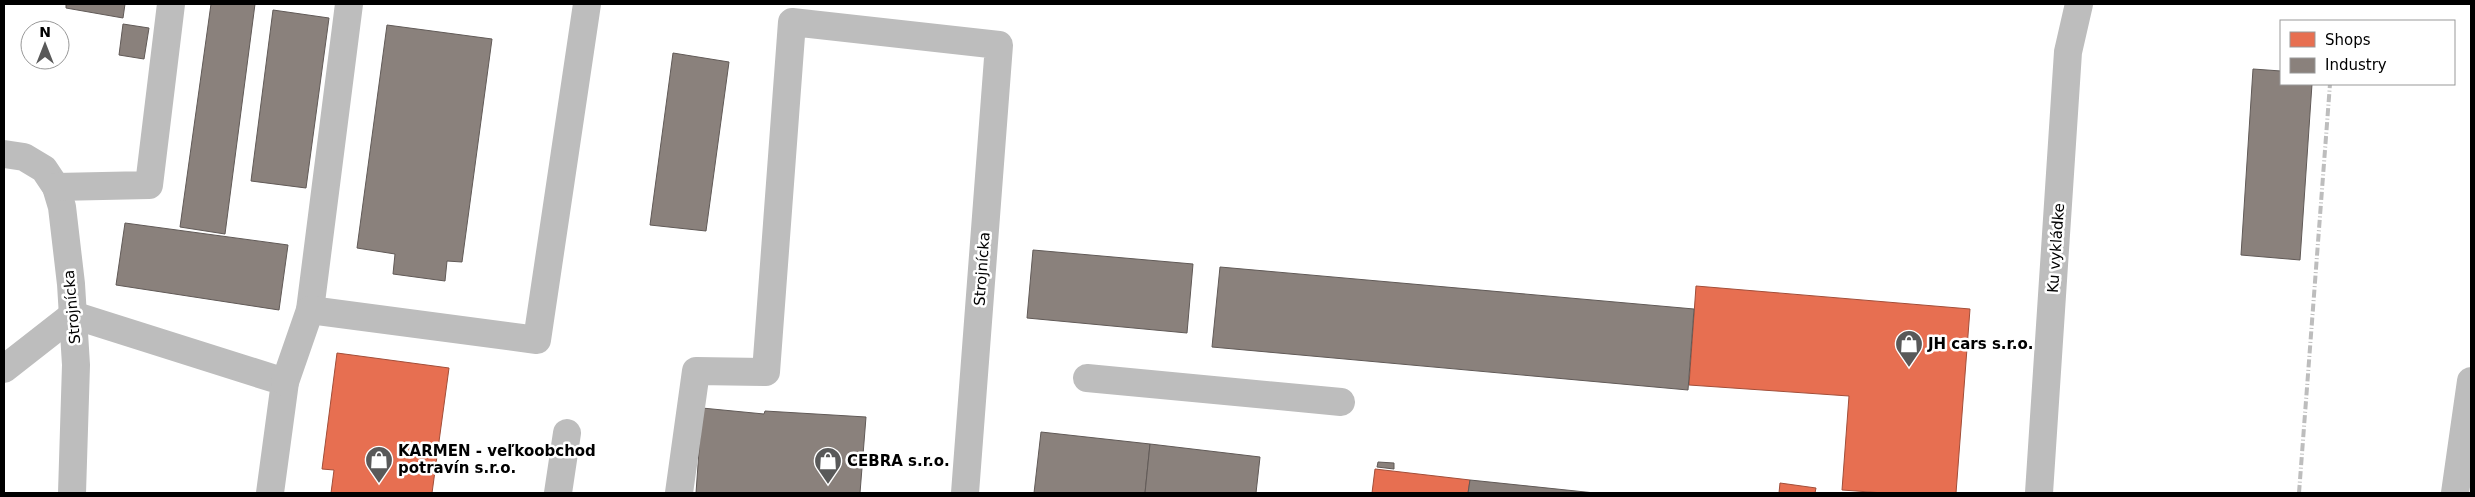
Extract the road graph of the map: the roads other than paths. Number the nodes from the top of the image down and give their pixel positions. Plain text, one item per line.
1 (171, 4) edge
2 (349, 4) edge
3 (587, 4) edge
4 (2079, 4) edge
5 (4, 154) edge
6 (56, 187) junction
7 (310, 310) junction
8 (73, 315) junction
9 (4, 369) edge
10 (1087, 378) dead end
11 (2471, 381) edge
12 (285, 382) junction
13 (1341, 402) dead end
14 (567, 433) dead end
15 (72, 493) edge
16 (270, 493) edge
17 (558, 493) edge
18 (679, 493) edge
19 (965, 493) edge
20 (2039, 493) edge
21 (2455, 493) edge

1 - 6 lane
2 - 7 lane
3 - 7 lane
4 - 20 lane, Ku vykládke
5 - 6 lane, Strojnícka
6 - 8 lane, Strojnícka
7 - 12 lane
8 - 9 lane
8 - 12 lane
8 - 15 lane, Strojnícka
10 - 13 lane
11 - 21 lane
12 - 16 lane
14 - 17 lane
18 - 19 lane, Strojnícka

